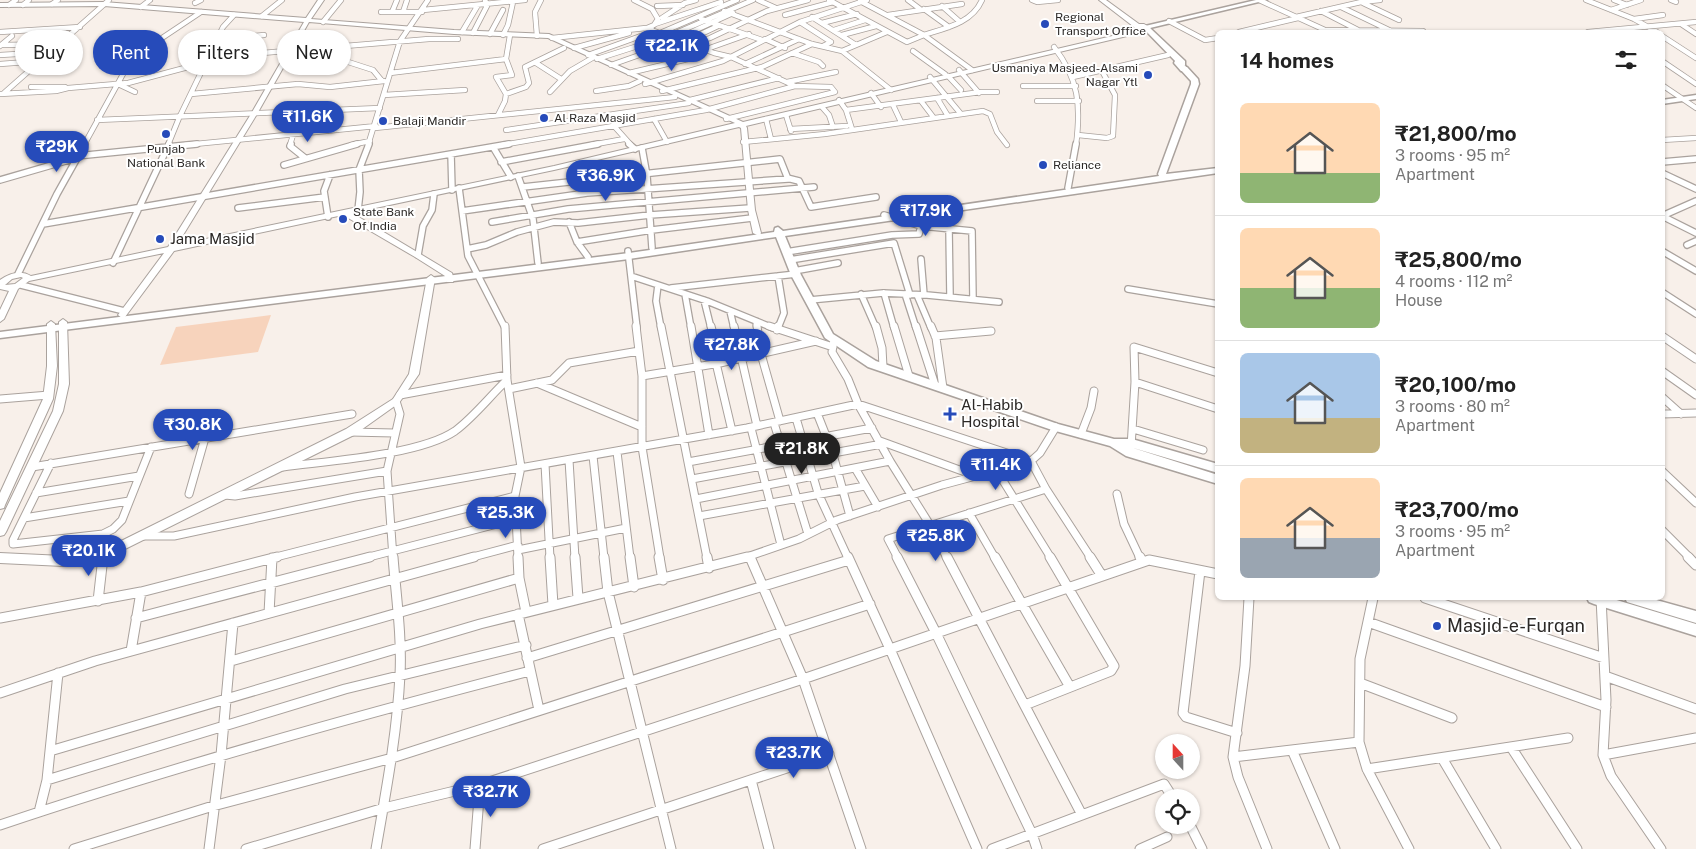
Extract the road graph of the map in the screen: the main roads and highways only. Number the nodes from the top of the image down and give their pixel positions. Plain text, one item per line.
1 (321, 0) edge
2 (1102, 0) edge
3 (1112, 0) edge
4 (1261, 0) edge
5 (0, 5) edge
6 (307, 20) junction
7 (1143, 27) junction
8 (540, 36) junction
9 (592, 57) junction
10 (1183, 66) junction
11 (645, 82) junction
12 (665, 90) junction
13 (1696, 97) edge
14 (690, 101) junction
15 (840, 101) junction
16 (1665, 102) edge
17 (1691, 103) edge
18 (1665, 107) edge
19 (739, 125) junction
20 (1215, 168) edge
21 (1167, 175) junction
22 (346, 213) junction
23 (888, 216) junction
24 (779, 232) junction
25 (757, 233) junction
26 (170, 250) junction
27 (628, 253) junction
28 (476, 274) junction
29 (449, 278) junction
30 (431, 280) junction
31 (21, 284) junction
32 (1, 286) edge
33 (123, 313) junction
34 (0, 319) edge
35 (63, 325) junction
36 (51, 327) junction
37 (0, 330) edge
38 (0, 335) edge
39 (1131, 448) junction
40 (1215, 468) edge
41 (1215, 479) edge
42 (0, 505) edge
43 (0, 532) edge
44 (0, 558) edge
45 (1605, 600) edge
46 (1639, 600) edge
47 (1696, 617) edge
48 (1696, 630) edge

1 - 6 main road
2 - 7 main road
3 - 7 main road
4 - 7 main road
5 - 6 main road
6 - 8 main road
6 - 26 main road
7 - 10 main road
7 - 10 main road
7 - 15 main road
8 - 9 main road
8 - 9 main road
9 - 11 main road
9 - 11 main road
10 - 21 main road
11 - 12 main road
12 - 14 main road
12 - 14 main road
13 - 17 main road
14 - 19 main road
15 - 19 main road
15 - 19 main road
16 - 17 main road
17 - 18 main road
19 - 22 main road
19 - 25 main road
20 - 21 main road
21 - 23 main road
21 - 23 main road
22 - 26 main road
22 - 29 main road
23 - 24 main road
24 - 25 main road
24 - 27 main road
24 - 39 main road
25 - 27 main road
26 - 31 main road
26 - 33 main road
27 - 28 main road
27 - 28 main road
28 - 29 main road
29 - 30 main road
30 - 33 main road
30 - 35 main road
30 - 44 main road
31 - 32 main road
31 - 32 main road
31 - 34 main road
33 - 35 main road
35 - 36 main road
35 - 43 main road
36 - 37 main road
36 - 38 main road
36 - 42 main road
39 - 40 main road
39 - 41 main road
45 - 48 main road
46 - 47 main road

